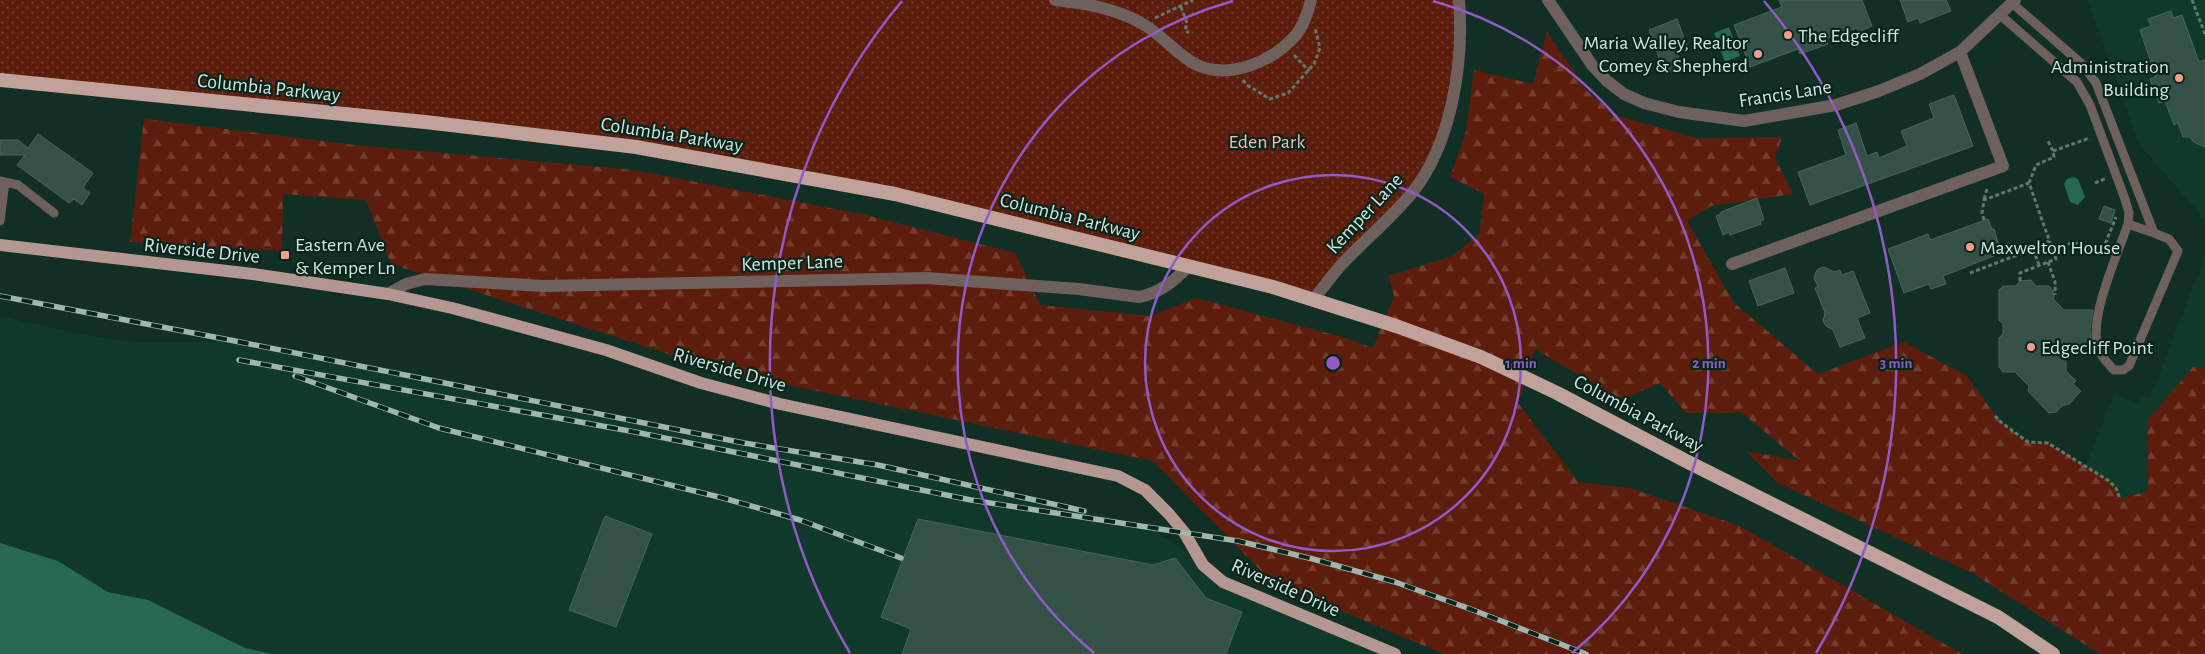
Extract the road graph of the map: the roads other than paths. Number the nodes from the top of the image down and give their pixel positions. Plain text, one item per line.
1 (1055, 0) edge
2 (1311, 0) edge
3 (1459, 0) edge
4 (1548, 0) edge
5 (2014, 1) edge
6 (1999, 14) junction
7 (1960, 52) junction
8 (0, 80) edge
9 (2110, 117) junction
10 (2096, 122) junction
11 (2, 181) edge
12 (54, 213) dead end
13 (0, 221) edge
14 (2128, 224) junction
15 (2154, 234) junction
16 (0, 245) edge
17 (1732, 264) dead end
18 (1188, 266) junction
19 (388, 294) junction
20 (1314, 300) junction
21 (1395, 654) edge
22 (2053, 654) edge

1 - 2 street
3 - 20 street, Kemper Lane
4 - 7 street, Francis Lane
5 - 6 street, Francis Lane
5 - 9 lane
6 - 7 street, Francis Lane
6 - 10 lane
7 - 17 street
8 - 18 highway, Columbia Parkway
9 - 10 lane
9 - 15 lane
10 - 14 lane
11 - 12 lane
11 - 13 lane
14 - 15 lane
14 - 15 lane
16 - 19 main road, Riverside Drive
18 - 19 street, Kemper Lane
18 - 20 highway, Columbia Parkway
19 - 21 main road, Riverside Drive
20 - 22 highway, Columbia Parkway

